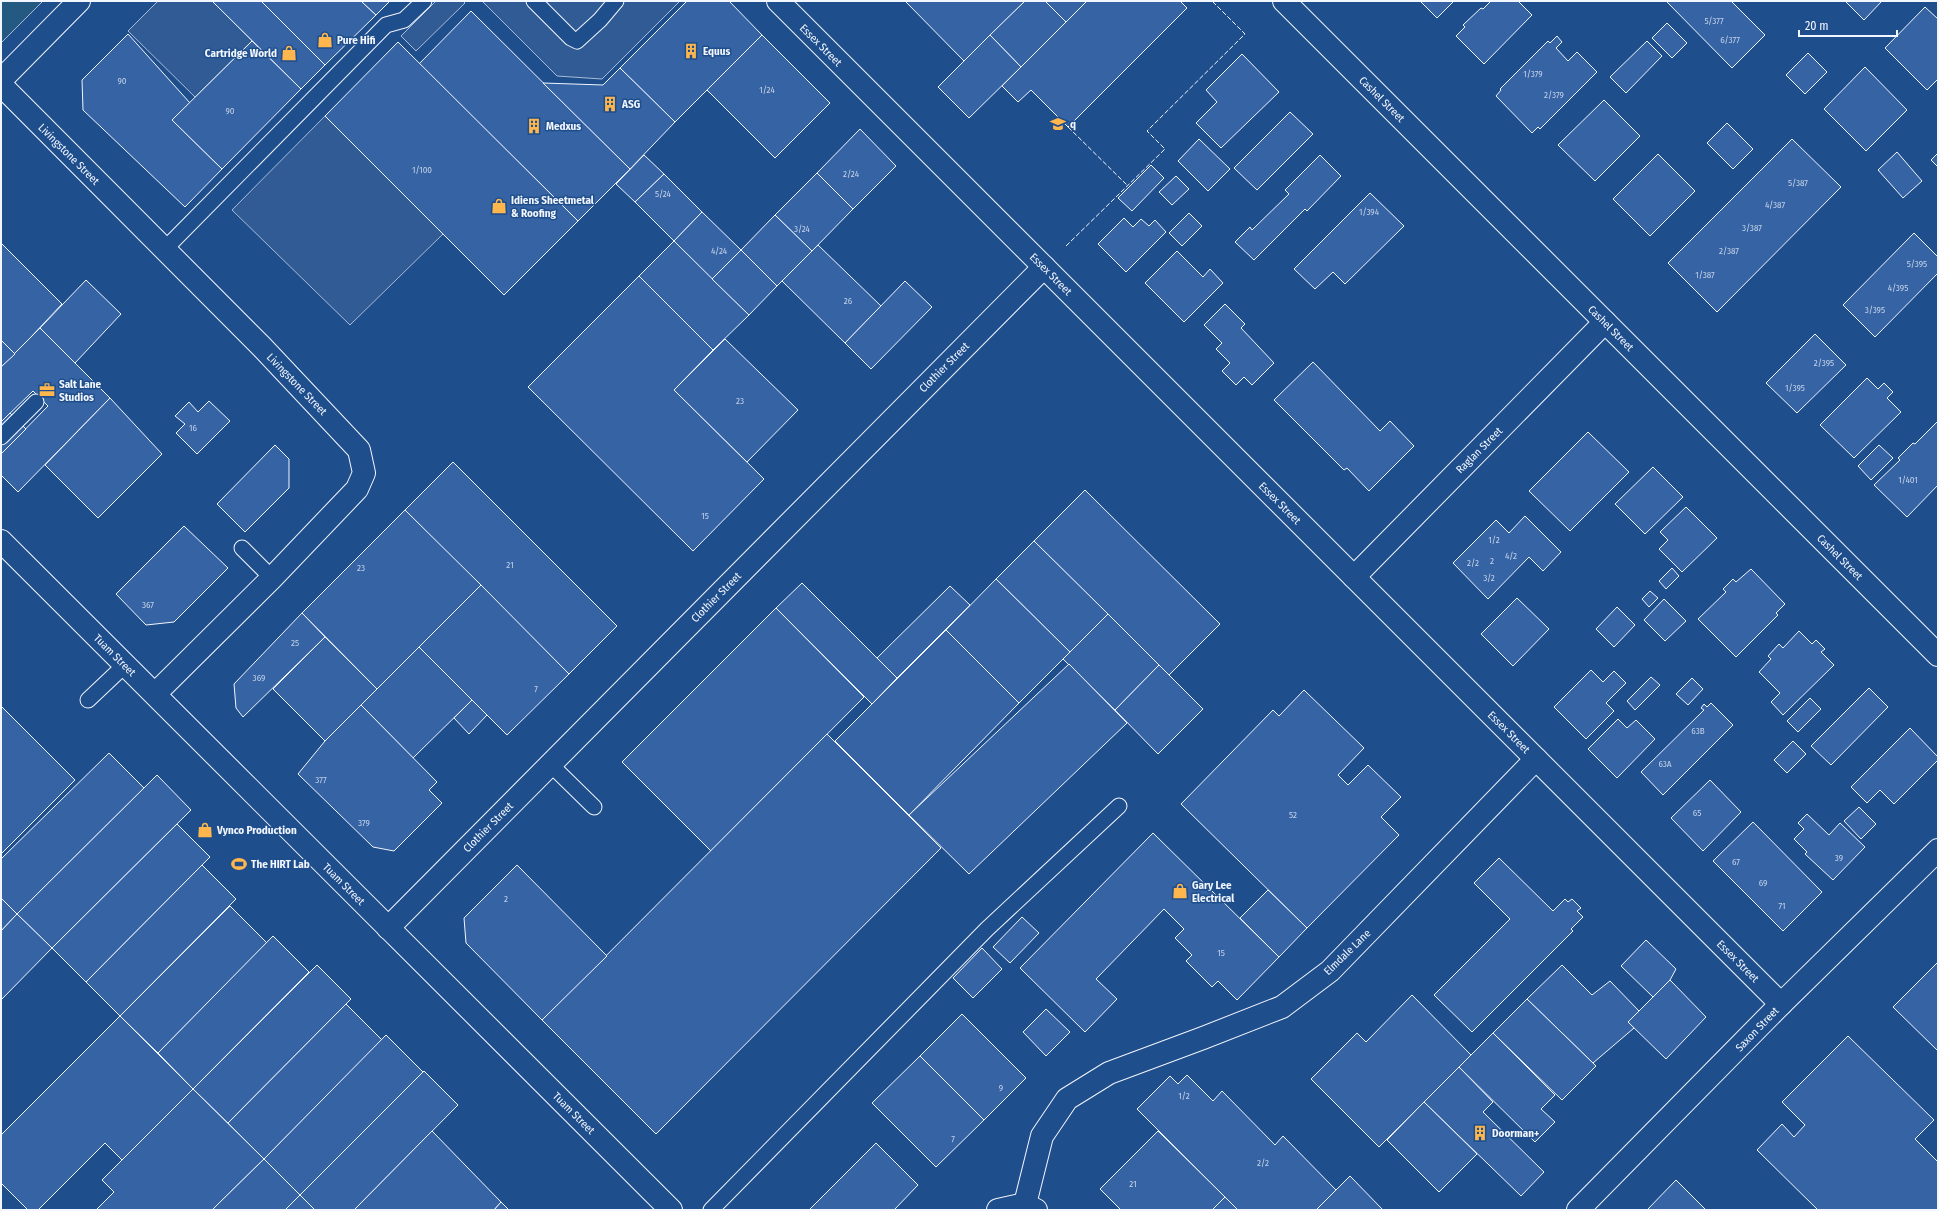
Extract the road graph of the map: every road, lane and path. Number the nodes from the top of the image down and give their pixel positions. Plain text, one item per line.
1 (80, 1) edge
2 (424, 1) edge
3 (534, 1) edge
4 (616, 1) edge
5 (778, 1) edge
6 (1284, 1) edge
7 (1, 80) edge
8 (1, 85) edge
9 (164, 250) junction
10 (1044, 267) junction
11 (1605, 322) junction
12 (36, 402) dead end
13 (1, 437) edge
14 (1, 541) edge
15 (242, 548) dead end
16 (1354, 577) junction
17 (272, 578) junction
18 (1938, 655) edge
19 (125, 665) junction
20 (155, 694) junction
21 (88, 700) dead end
22 (1536, 759) junction
23 (550, 764) junction
24 (1119, 806) dead end
25 (594, 807) dead end
26 (1938, 850) edge
27 (388, 928) junction
28 (1781, 1004) junction
29 (1030, 1207) edge
30 (671, 1210) edge
31 (711, 1210) edge
32 (998, 1210) edge
33 (1578, 1210) edge

1 - 7 street
2 - 9 lane
3 - 4 lane
5 - 10 street, Essex Street
6 - 11 street, Cashel Street
8 - 9 street, Livingstone Street
9 - 17 street, Livingstone Street
10 - 16 street, Essex Street
10 - 23 street, Clothier Street
11 - 16 street, Raglan Street
11 - 18 street, Cashel Street
12 - 13 lane
14 - 19 street, Tuam Street
15 - 17 lane
16 - 22 street, Essex Street
17 - 20 street, Livingstone Street
19 - 20 street, Tuam Street
19 - 21 lane
20 - 27 street, Tuam Street
22 - 28 street, Essex Street
22 - 29 street, Elmdale Lane
23 - 25 lane
23 - 27 street, Clothier Street
24 - 31 lane
26 - 28 street, Saxon Street
27 - 30 street, Tuam Street
28 - 33 street, Saxon Street
29 - 32 street

